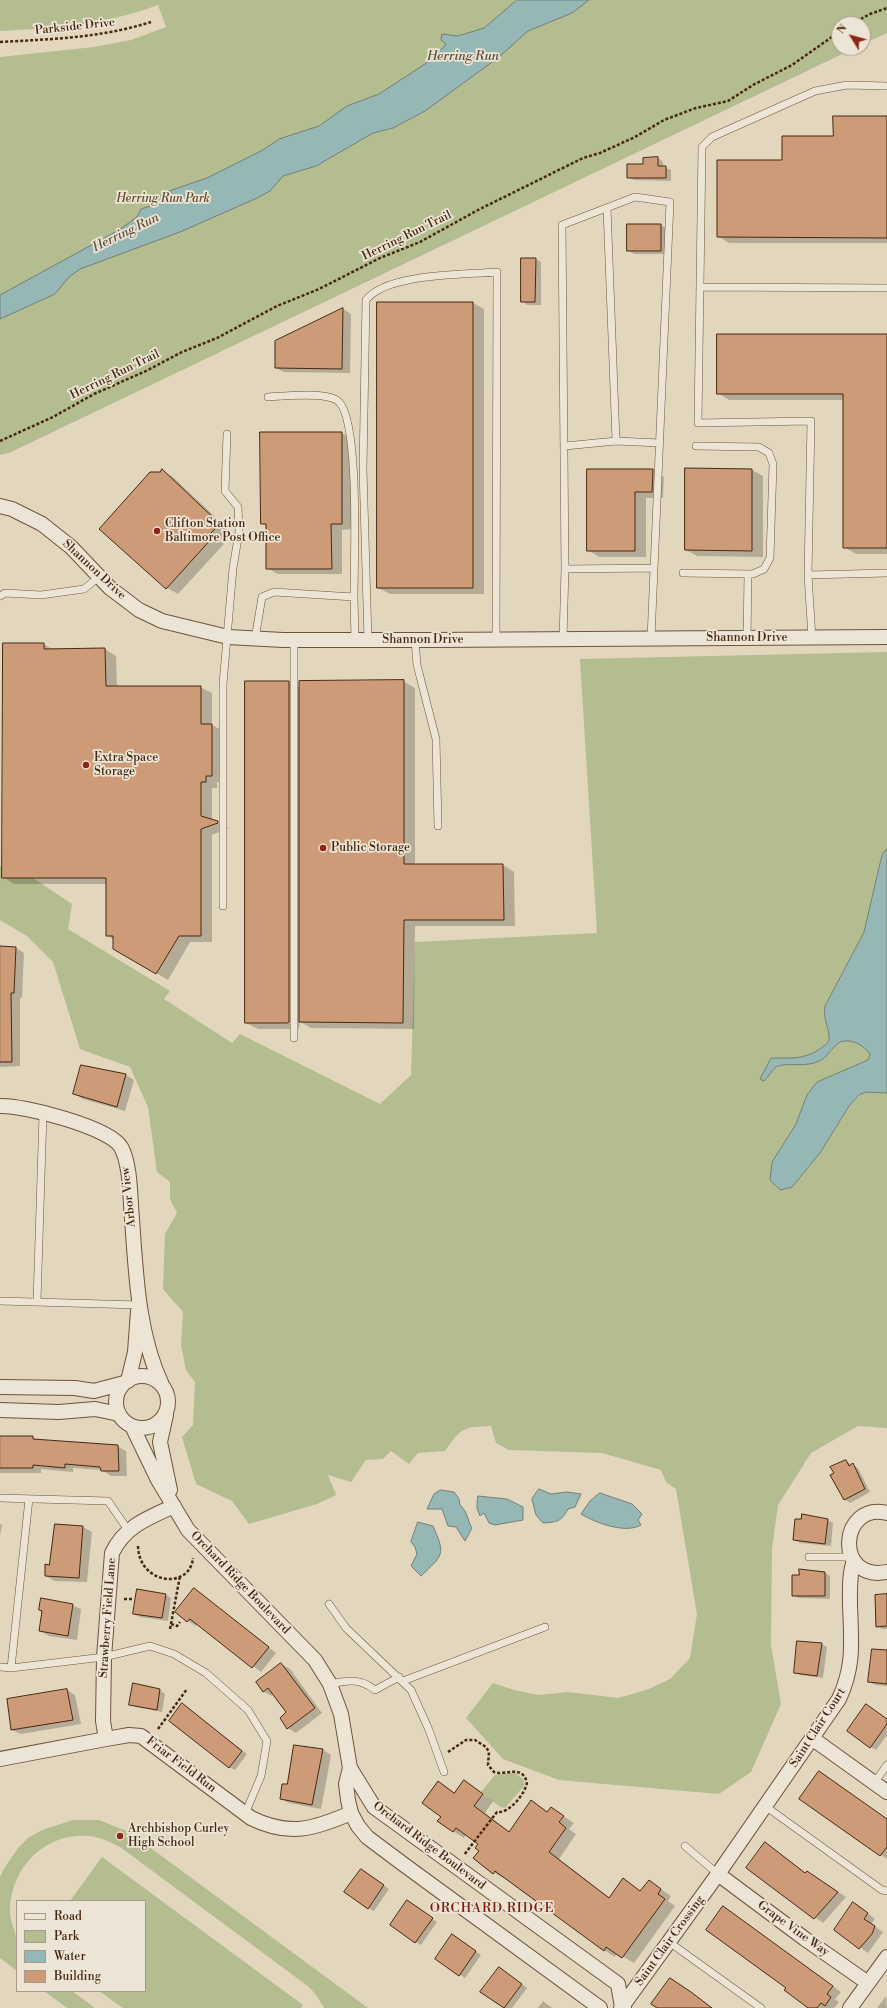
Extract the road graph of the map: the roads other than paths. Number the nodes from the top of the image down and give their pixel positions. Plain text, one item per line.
1 (887, 86) edge
2 (607, 208) junction
3 (700, 287) junction
4 (887, 288) edge
5 (268, 397) dead end
6 (226, 434) dead end
7 (616, 441) junction
8 (660, 443) junction
9 (565, 446) junction
10 (696, 446) dead end
11 (0, 506) edge
12 (654, 568) junction
13 (565, 569) junction
14 (684, 573) dead end
15 (887, 573) edge
16 (748, 574) junction
17 (808, 575) junction
18 (99, 577) junction
19 (0, 596) edge
20 (354, 597) junction
21 (228, 637) junction
22 (887, 637) edge
23 (255, 638) junction
24 (651, 638) junction
25 (747, 638) junction
26 (812, 638) junction
27 (562, 639) junction
28 (294, 640) junction
29 (362, 640) junction
30 (415, 640) junction
31 (496, 640) junction
32 (438, 826) dead end
33 (223, 906) dead end
34 (294, 1038) dead end
35 (0, 1106) edge
36 (43, 1114) junction
37 (0, 1301) edge
38 (37, 1301) junction
39 (139, 1305) junction
40 (126, 1382) junction
41 (162, 1385) junction
42 (0, 1387) edge
43 (0, 1410) edge
44 (119, 1414) junction
45 (166, 1414) junction
46 (132, 1426) junction
47 (0, 1498) edge
48 (29, 1498) junction
49 (174, 1506) junction
50 (887, 1513) edge
51 (128, 1530) junction
52 (809, 1557) dead end
53 (853, 1559) junction
54 (887, 1572) edge
55 (329, 1604) dead end
56 (545, 1627) dead end
57 (104, 1657) junction
58 (0, 1668) edge
59 (11, 1668) junction
60 (401, 1679) junction
61 (330, 1684) junction
62 (106, 1739) junction
63 (813, 1739) junction
64 (0, 1759) edge
65 (887, 1765) edge
66 (350, 1768) junction
67 (444, 1772) dead end
68 (874, 1783) junction
69 (887, 1792) edge
70 (764, 1806) junction
71 (351, 1812) junction
72 (245, 1814) junction
73 (684, 1846) dead end
74 (718, 1874) junction
75 (887, 1891) edge
76 (669, 1942) junction
77 (887, 1957) edge
78 (868, 1983) junction
79 (600, 2008) edge
80 (607, 2008) edge
81 (623, 2008) edge
82 (760, 2008) edge
83 (850, 2008) edge

1 - 3 lane
2 - 7 lane
2 - 8 lane
2 - 9 lane
3 - 4 lane
3 - 17 lane
5 - 20 lane
6 - 21 lane
7 - 8 lane
7 - 9 lane
8 - 12 lane
9 - 13 lane
10 - 16 lane
11 - 18 street, Shannon Drive
12 - 13 lane
12 - 24 lane
13 - 27 lane
14 - 16 lane
15 - 17 lane
16 - 25 lane
17 - 26 lane
18 - 19 lane
18 - 21 street, Shannon Drive
20 - 23 lane
20 - 29 lane
21 - 23 street, Shannon Drive
21 - 33 lane
22 - 26 street, Shannon Drive
23 - 28 street, Shannon Drive
24 - 25 street, Shannon Drive
24 - 27 street, Shannon Drive
25 - 26 street, Shannon Drive
27 - 31 street, Shannon Drive
28 - 29 street, Shannon Drive
28 - 34 lane
29 - 30 street, Shannon Drive
29 - 31 lane
30 - 31 street, Shannon Drive
30 - 32 lane
35 - 36 street, Arbor View
36 - 38 lane
36 - 39 street, Arbor View
37 - 38 lane
38 - 39 lane
39 - 40 street, Arbor View
39 - 41 street, Arbor View
40 - 41 street
40 - 42 street
40 - 44 street
41 - 45 street, Orchard Ridge Boulevard
43 - 44 street
44 - 46 street, Orchard Ridge Boulevard
45 - 46 street
45 - 49 street, Orchard Ridge Boulevard
46 - 49 street, Orchard Ridge Boulevard
47 - 48 lane
48 - 51 lane
48 - 59 lane
49 - 51 street, Strawberry Field Lane
49 - 61 street, Orchard Ridge Boulevard
50 - 53 street, Saint Clair Court
51 - 57 street, Strawberry Field Lane
52 - 53 lane
53 - 54 street
53 - 63 street, Saint Clair Court
55 - 60 lane
56 - 60 lane
57 - 59 lane
57 - 62 street, Strawberry Field Lane
57 - 72 lane
58 - 59 lane
60 - 61 lane
60 - 67 lane
61 - 66 street, Orchard Ridge Boulevard
62 - 64 street, Friar Field Run
62 - 72 street, Friar Field Run
63 - 68 street
63 - 70 street, Saint Clair Court
65 - 68 lane
66 - 71 street, Orchard Ridge Boulevard
66 - 81 street, Orchard Ridge Boulevard
68 - 69 street
70 - 74 street, Saint Clair Court
70 - 75 lane
71 - 72 street, Friar Field Run
71 - 79 street, Orchard Ridge Boulevard
73 - 74 lane
74 - 76 street, Saint Clair Crossing
74 - 78 street, Grape Vine Way
76 - 81 street, Saint Clair Crossing
76 - 82 lane
77 - 78 street
78 - 83 street
80 - 81 street

